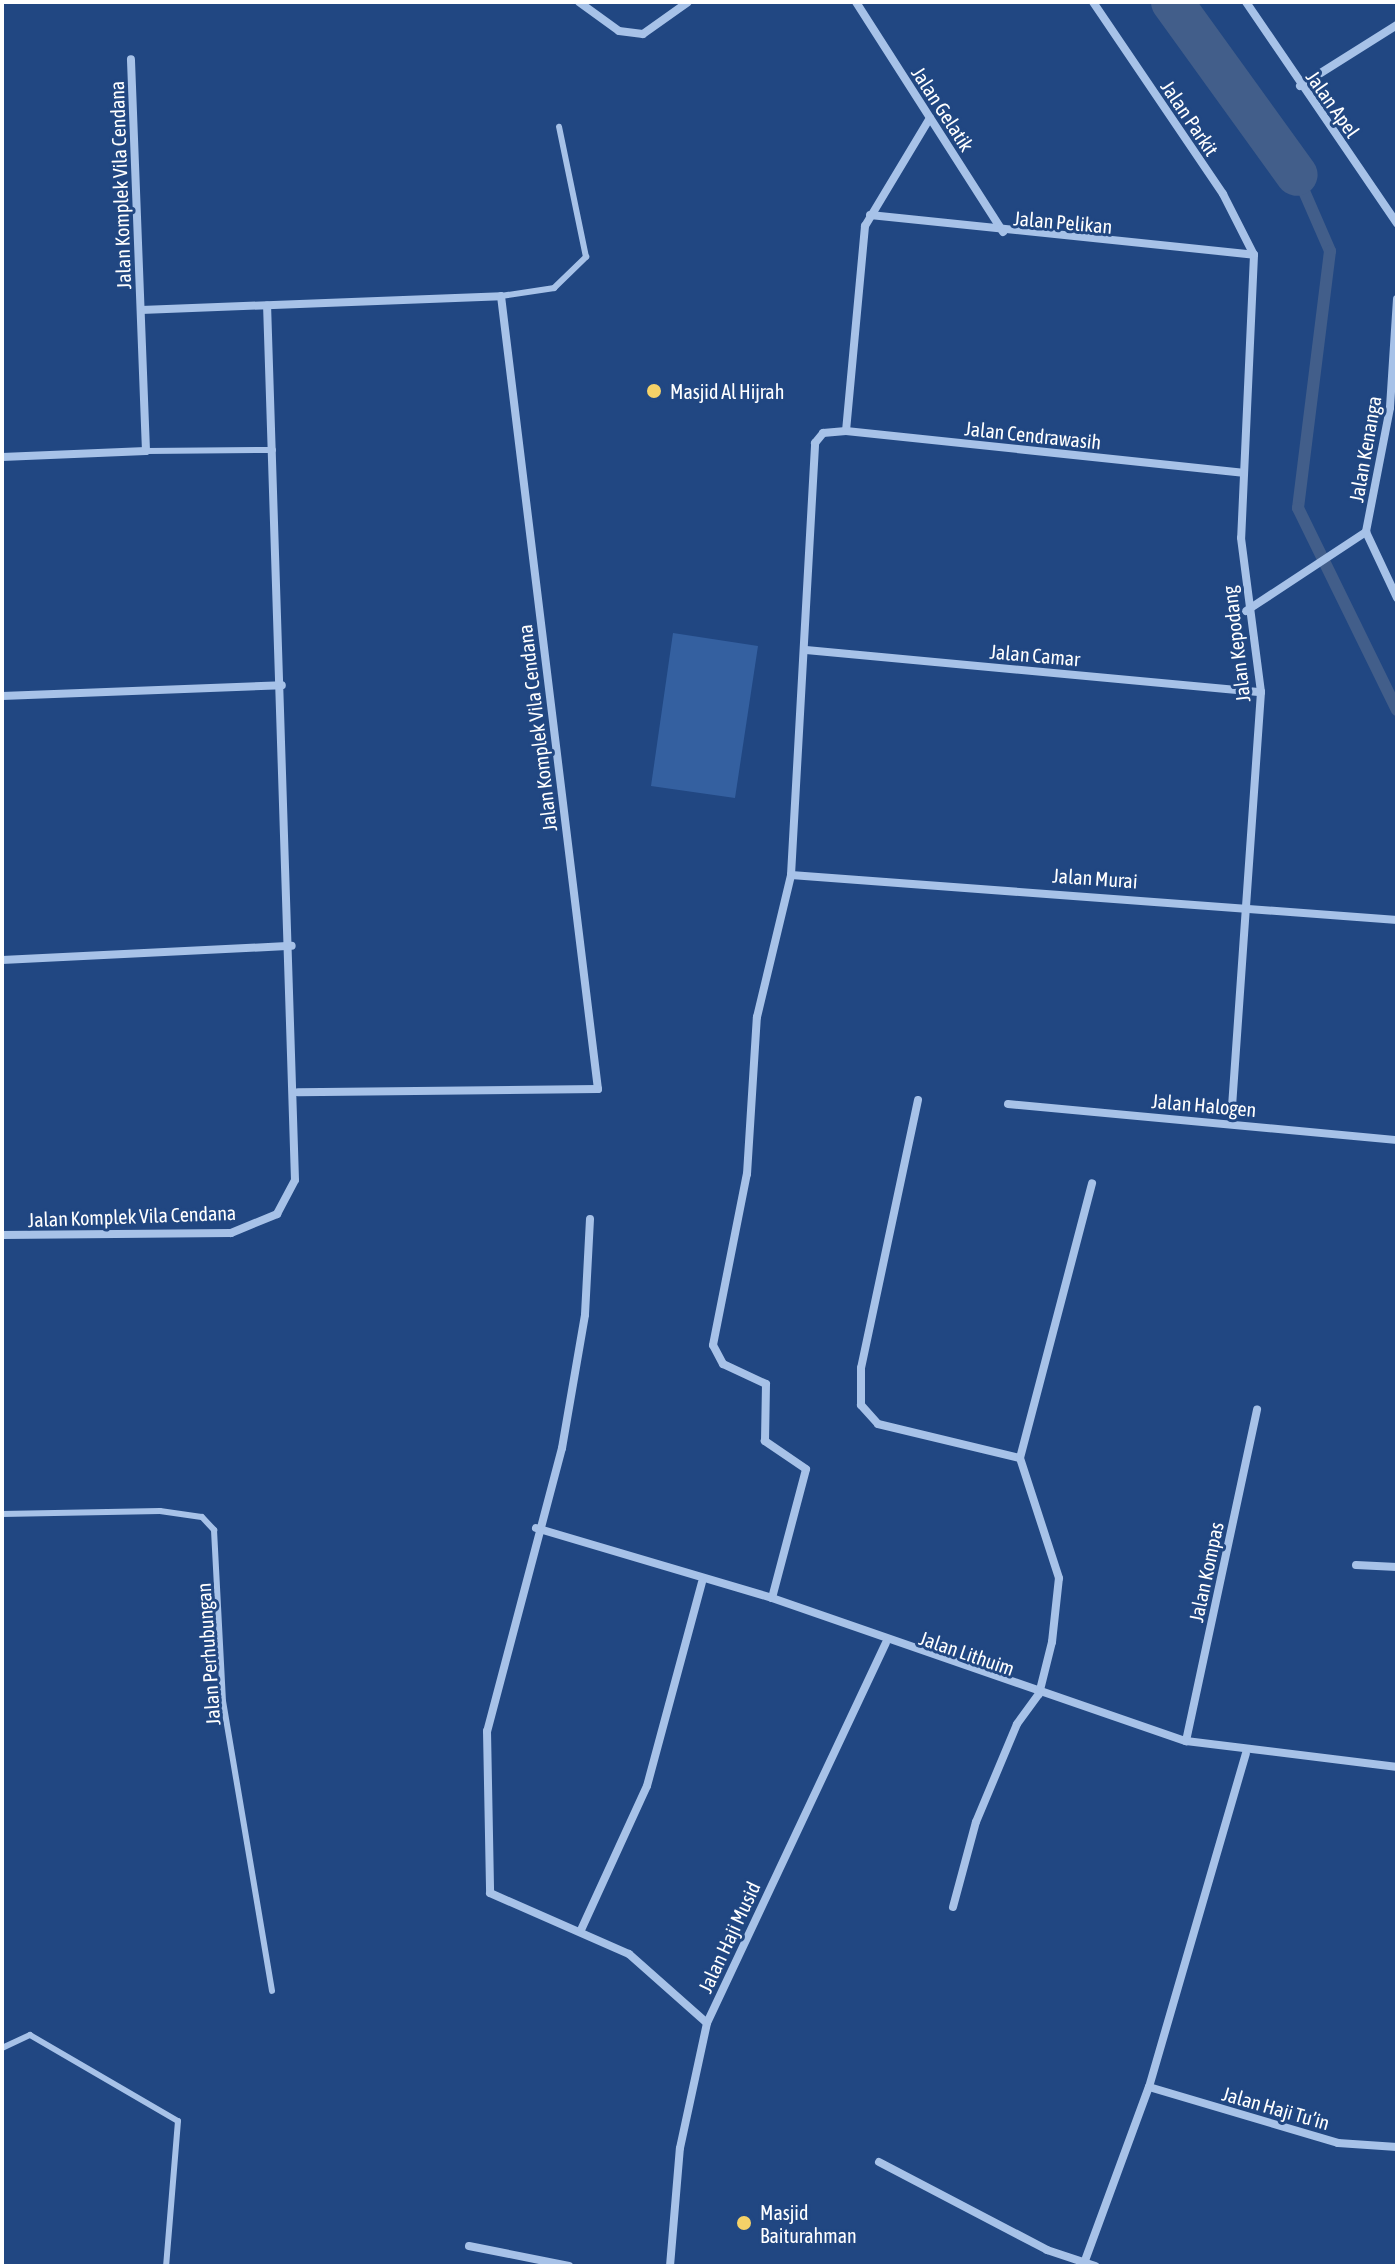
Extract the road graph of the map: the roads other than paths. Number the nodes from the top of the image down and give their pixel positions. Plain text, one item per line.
1 (579, 2) edge
2 (688, 2) edge
3 (856, 2) edge
4 (1093, 2) edge
5 (1246, 2) edge
6 (1397, 25) edge
7 (131, 59) dead end
8 (1300, 86) junction
9 (930, 118) junction
10 (559, 127) dead end
11 (870, 215) junction
12 (1397, 223) edge
13 (1003, 232) junction
14 (1254, 255) junction
15 (501, 296) junction
16 (1397, 299) edge
17 (267, 305) junction
18 (141, 310) junction
19 (1394, 409) edge
20 (846, 431) junction
21 (273, 450) junction
22 (146, 451) junction
23 (2, 457) edge
24 (1243, 473) junction
25 (1366, 532) junction
26 (1397, 598) edge
27 (1246, 611) junction
28 (806, 650) junction
29 (282, 685) junction
30 (1261, 692) junction
31 (2, 696) edge
32 (791, 875) junction
33 (1246, 903) junction
34 (1397, 920) edge
35 (292, 946) junction
36 (2, 960) edge
37 (298, 1092) junction
38 (918, 1100) dead end
39 (1008, 1104) dead end
40 (1231, 1124) junction
41 (1397, 1140) edge
42 (1092, 1183) dead end
43 (590, 1219) dead end
44 (2, 1235) edge
45 (1257, 1410) dead end
46 (1020, 1458) junction
47 (2, 1514) edge
48 (536, 1528) junction
49 (1356, 1565) dead end
50 (1397, 1567) edge
51 (702, 1582) junction
52 (772, 1598) junction
53 (886, 1643) junction
54 (1039, 1694) junction
55 (1186, 1741) junction
56 (1246, 1754) junction
57 (1397, 1767) edge
58 (953, 1907) dead end
59 (581, 1930) junction
60 (272, 1991) dead end
61 (707, 2023) junction
62 (2, 2048) edge
63 (1149, 2087) junction
64 (1397, 2147) edge
65 (879, 2162) dead end
66 (469, 2246) dead end
67 (1084, 2264) edge
68 (166, 2266) edge
69 (569, 2266) edge
70 (670, 2266) edge
71 (1095, 2266) edge

1 - 2 street
3 - 9 street, Jalan Gelatik
4 - 14 street, Jalan Parkit
5 - 8 street, Jalan Apel
6 - 8 street
7 - 18 street, Jalan Komplek Vila Cendana
8 - 12 street, Jalan Apel
9 - 11 street
9 - 13 street, Jalan Gelatik
10 - 15 lane
11 - 13 street, Jalan Pelikan
11 - 20 street
13 - 14 street, Jalan Pelikan
14 - 24 street, Jalan Kepodang
15 - 17 street, Jalan Komplek Vila Cendana
15 - 37 street, Jalan Komplek Vila Cendana
16 - 19 street, Jalan Kenanga
17 - 18 street, Jalan Komplek Vila Cendana
17 - 21 street, Jalan Komplek Vila Cendana
18 - 22 street, Jalan Komplek Vila Cendana
19 - 25 street, Jalan Kenanga
20 - 24 street, Jalan Cendrawasih
20 - 28 street, Jalan Cendrawasih
21 - 22 lane
21 - 29 street, Jalan Komplek Vila Cendana
22 - 23 street
24 - 27 street, Jalan Kepodang
25 - 26 street, Jalan Kenanga
25 - 27 street
27 - 30 street, Jalan Kepodang
28 - 30 street, Jalan Camar
28 - 32 street
29 - 31 street
29 - 35 street, Jalan Komplek Vila Cendana
30 - 33 street, Jalan Kepodang
32 - 33 street, Jalan Murai
32 - 52 street
33 - 34 street, Jalan Murai
33 - 40 street, Jalan Kepodang
35 - 36 street
35 - 37 street, Jalan Komplek Vila Cendana
37 - 44 street, Jalan Komplek Vila Cendana
38 - 46 street
39 - 40 street, Jalan Halogen
40 - 41 street, Jalan Halogen
42 - 46 street
43 - 48 street
45 - 55 street, Jalan Kompas
46 - 54 street
47 - 60 lane, Jalan Perhubungan
48 - 51 street, Jalan Lithuim
48 - 59 street
49 - 50 street
51 - 52 street, Jalan Lithuim
51 - 59 street
52 - 53 street, Jalan Lithuim
53 - 54 street, Jalan Lithuim
53 - 61 street, Jalan Haji Musid
54 - 55 street, Jalan Lithuim
54 - 58 street
55 - 56 street, Jalan Lithuim
56 - 57 street, Jalan Lithuim
56 - 63 street
59 - 61 street
61 - 70 street, Jalan Haji Musid
62 - 68 lane
63 - 64 street, Jalan Haji Tu’in
63 - 67 street
65 - 67 street
66 - 69 street
67 - 71 street

